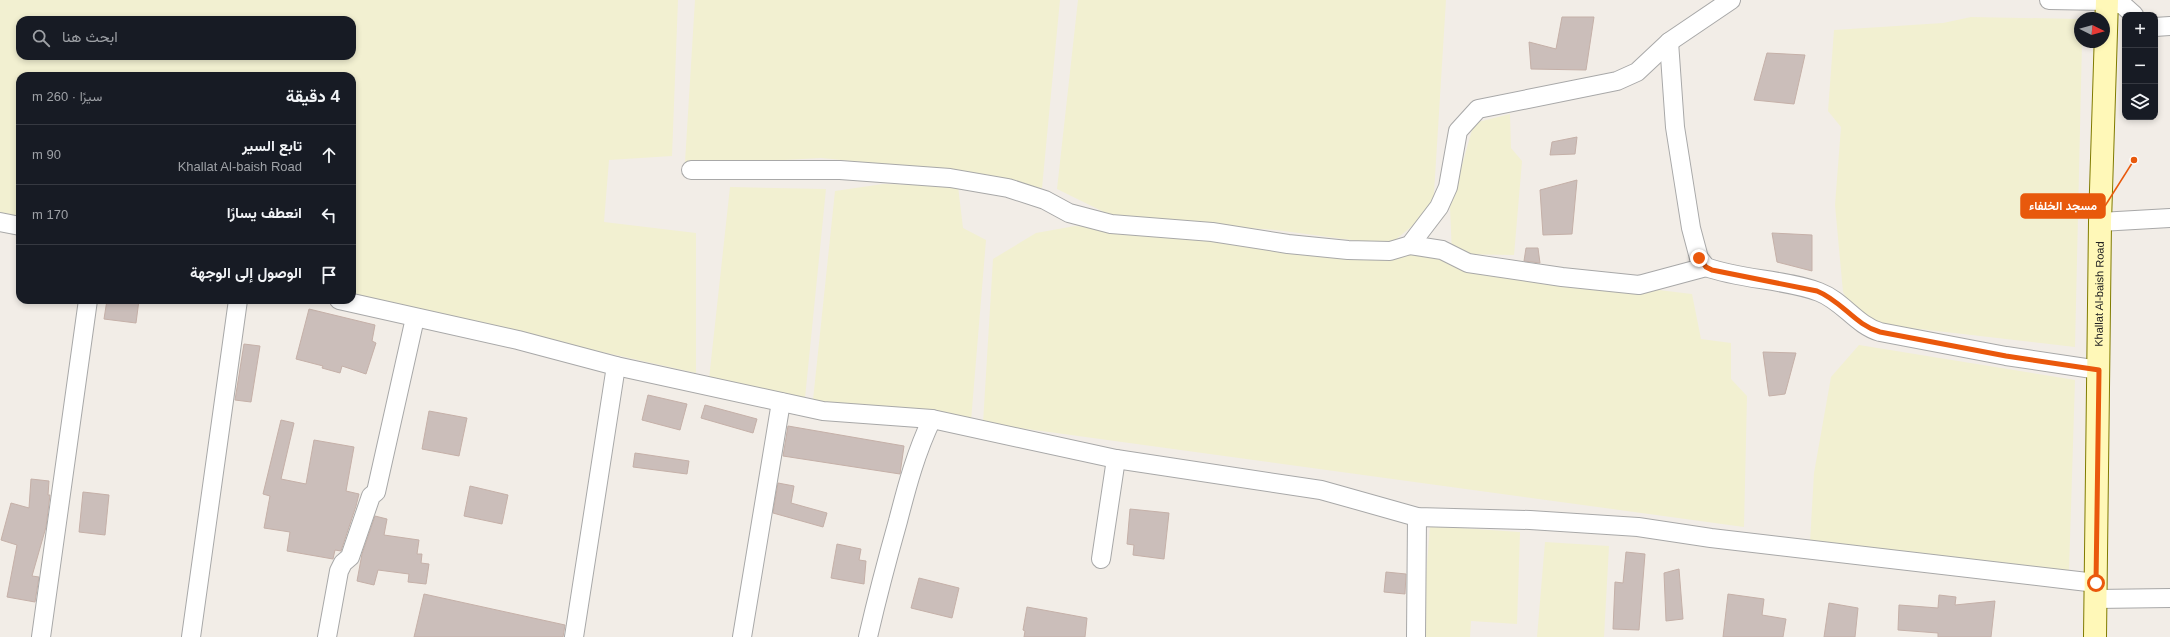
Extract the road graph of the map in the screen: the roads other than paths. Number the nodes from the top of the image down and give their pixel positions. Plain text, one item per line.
1 (1732, 0) edge
2 (2049, 0) edge
3 (2106, 1) edge
4 (2131, 12) edge
5 (2158, 26) edge
6 (2170, 26) edge
7 (1669, 42) junction
8 (691, 170) dead end
9 (2170, 218) edge
10 (0, 222) edge
11 (2100, 222) junction
12 (16, 225) edge
13 (1410, 245) junction
14 (1706, 267) junction
15 (87, 304) edge
16 (237, 304) edge
17 (356, 304) edge
18 (414, 318) junction
19 (616, 366) junction
20 (2099, 370) junction
21 (781, 402) junction
22 (932, 419) junction
23 (1116, 459) junction
24 (1417, 517) junction
25 (1101, 559) dead end
26 (2096, 591) junction
27 (2170, 598) edge
28 (41, 637) edge
29 (191, 637) edge
30 (327, 637) edge
31 (574, 637) edge
32 (742, 637) edge
33 (868, 637) edge
34 (1416, 637) edge
35 (2094, 637) edge

1 - 7 street
2 - 3 street
3 - 4 street
3 - 11 street, Khallat Al-baish Road
5 - 6 street
7 - 13 street
7 - 14 street
8 - 13 street
9 - 11 street
10 - 12 street
11 - 20 street, Khallat Al-baish Road
13 - 14 street
14 - 20 street
15 - 28 street
16 - 29 street
17 - 18 street
18 - 19 street
18 - 30 street
19 - 21 street
19 - 31 street
20 - 26 street, Khallat Al-baish Road
21 - 22 street
21 - 32 street
22 - 23 street
22 - 33 street
23 - 24 street
23 - 25 street
24 - 26 street
24 - 34 street
26 - 27 street
26 - 35 street, Khallat Al-baish Road

